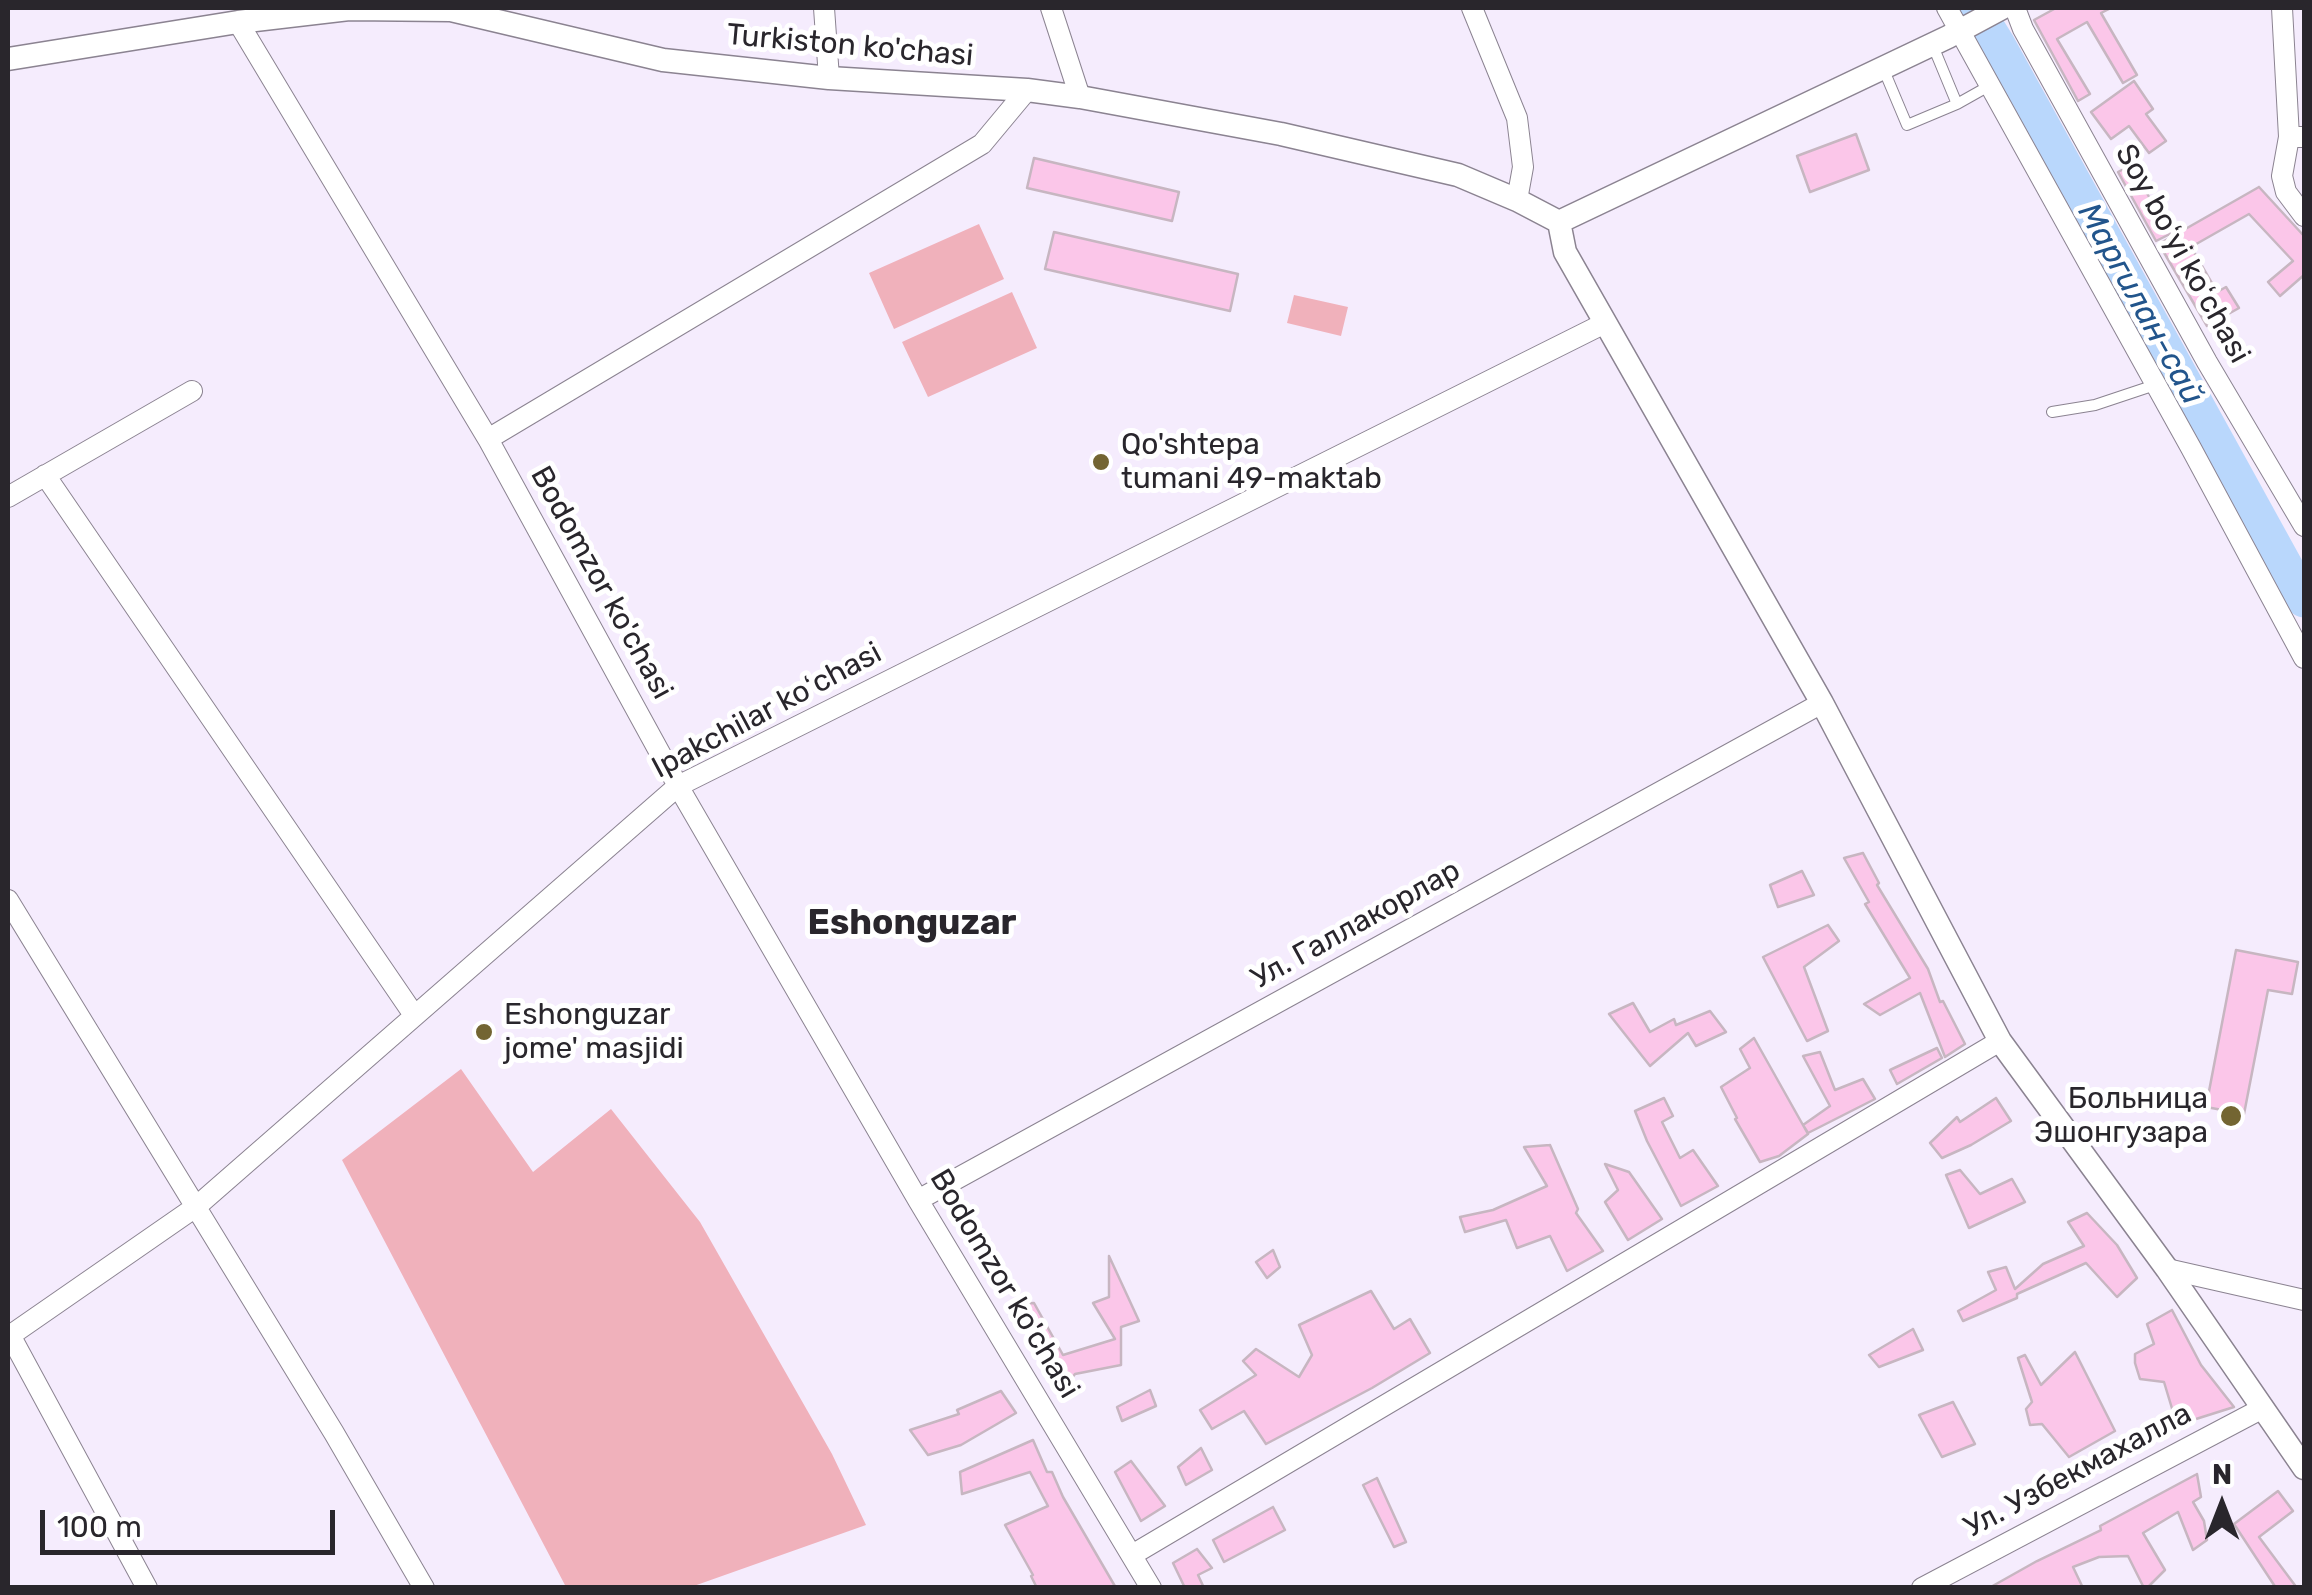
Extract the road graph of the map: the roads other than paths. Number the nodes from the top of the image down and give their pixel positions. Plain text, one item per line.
1 (824, 8) edge
2 (1051, 8) edge
3 (1472, 8) edge
4 (1947, 8) edge
5 (2002, 8) edge
6 (2015, 8) edge
7 (2282, 8) edge
8 (451, 9) edge
9 (238, 22) junction
10 (1947, 37) junction
11 (8, 59) edge
12 (1883, 67) junction
13 (829, 78) junction
14 (1989, 86) junction
15 (1027, 90) junction
16 (1080, 97) junction
17 (1957, 104) junction
18 (2297, 137) edge
19 (1518, 200) junction
20 (2304, 216) edge
21 (1559, 222) junction
22 (1605, 324) junction
23 (2156, 385) junction
24 (192, 390) dead end
25 (2052, 412) dead end
26 (488, 439) junction
27 (45, 476) junction
28 (8, 497) edge
29 (2304, 526) edge
30 (2304, 658) edge
31 (1822, 704) junction
32 (678, 786) junction
33 (8, 900) edge
34 (414, 1015) junction
35 (2000, 1041) junction
36 (918, 1200) junction
37 (196, 1206) junction
38 (2166, 1270) junction
39 (2304, 1300) edge
40 (9, 1336) edge
41 (2263, 1408) junction
42 (2304, 1468) edge
43 (1132, 1555) junction
44 (147, 1588) edge
45 (424, 1588) edge
46 (1151, 1588) edge
47 (1922, 1588) edge

1 - 13 street
2 - 16 street
3 - 19 street
4 - 10 street
5 - 10 street
6 - 29 street, Soy boʻyi koʻchasi
7 - 18 street
8 - 9 street, Turkiston ko'chasi
8 - 13 street, Turkiston ko'chasi
9 - 11 street, Turkiston ko'chasi
9 - 26 street, Bodomzor ko'chasi
10 - 12 street
10 - 14 street
10 - 17 lane
12 - 17 lane
12 - 21 street
13 - 15 street, Turkiston ko'chasi
14 - 17 lane
14 - 23 street
15 - 16 street, Turkiston ko'chasi
15 - 26 street
16 - 19 street, Turkiston ko'chasi
18 - 20 street
19 - 21 street, Turkiston ko'chasi
21 - 22 street
22 - 31 street
22 - 32 street, Ipakchilar koʻchasi
23 - 25 lane
23 - 30 street
24 - 27 street
26 - 32 street, Bodomzor ko'chasi
27 - 28 street
27 - 34 street
31 - 35 street
31 - 36 street, Ул. Галлакорлар
32 - 34 street, Ipakchilar koʻchasi
32 - 36 street, Bodomzor ko'chasi
33 - 37 street
34 - 37 street, Ipakchilar koʻchasi
35 - 38 street
35 - 43 street
36 - 43 street, Bodomzor ko'chasi
37 - 40 street, Ipakchilar koʻchasi
37 - 45 street
38 - 39 street
38 - 41 street
40 - 44 street
41 - 42 street
41 - 47 street, Ул. Узбекмахалла
43 - 46 street, Bodomzor ko'chasi

